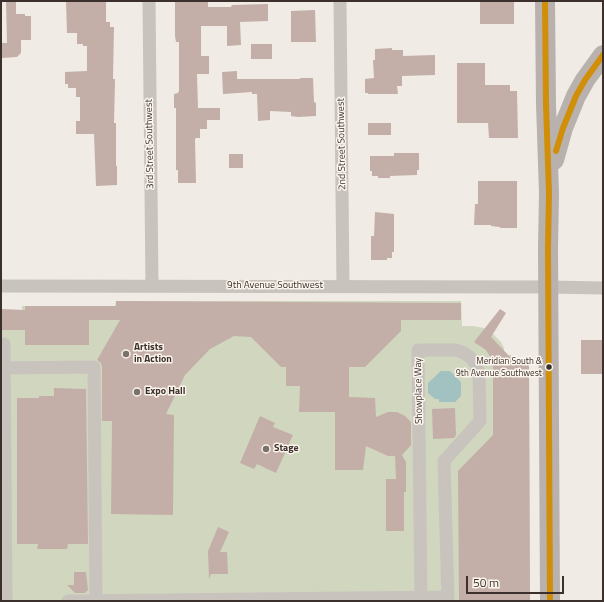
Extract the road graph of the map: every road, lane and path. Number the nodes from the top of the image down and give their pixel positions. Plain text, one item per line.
1 (149, 1) edge
2 (340, 1) edge
3 (545, 1) edge
4 (603, 55) edge
5 (549, 194) junction
6 (1, 286) edge
7 (152, 286) junction
8 (343, 286) junction
9 (549, 287) junction
10 (603, 288) edge
11 (4, 344) dead end
12 (3, 368) edge
13 (421, 599) edge
14 (448, 599) edge
15 (6, 601) edge
16 (68, 601) edge
17 (96, 601) edge
18 (550, 601) edge

1 - 7 street, 3rd Street Southwest
2 - 8 street, 2nd Street Southwest
3 - 5 main road
4 - 5 main road
5 - 9 main road
6 - 7 street, 9th Avenue Southwest
7 - 8 street, 9th Avenue Southwest
8 - 9 street, 9th Avenue Southwest
9 - 10 street, 9th Avenue Southwest
9 - 18 main road
11 - 12 street
12 - 15 street
12 - 17 street
13 - 14 street
13 - 14 street, Showplace Way
13 - 17 street
16 - 17 street

